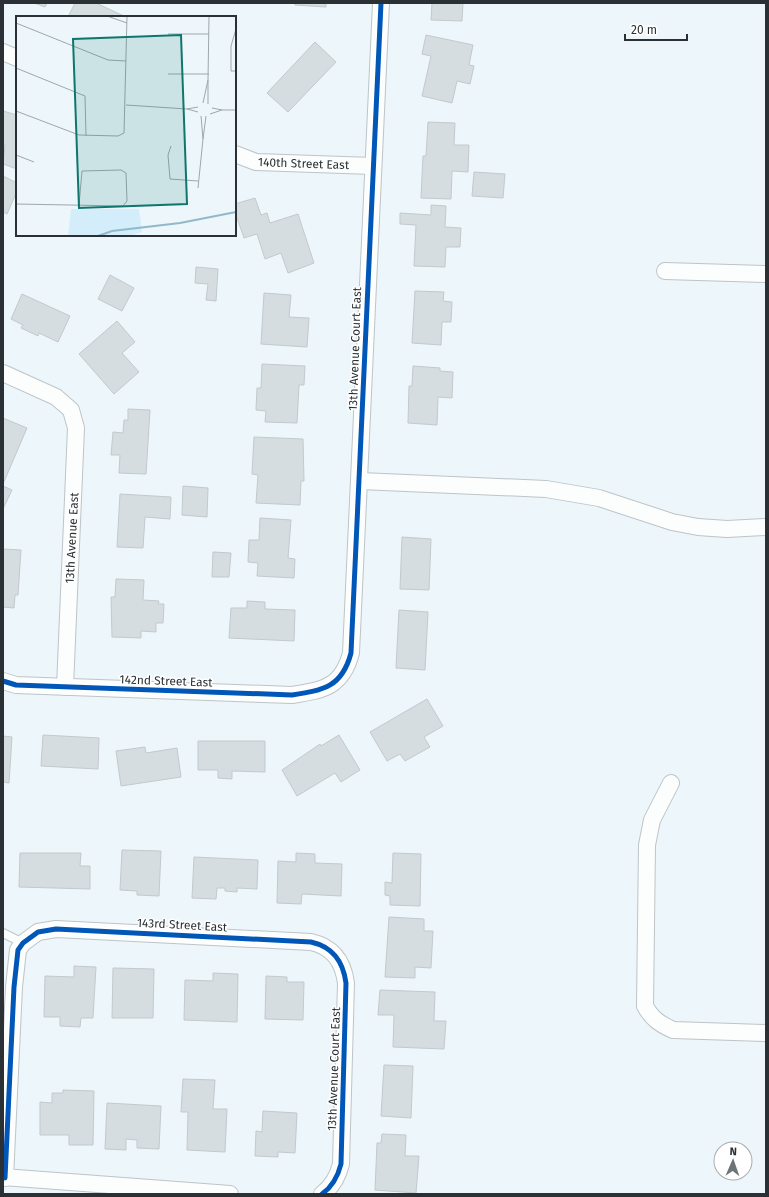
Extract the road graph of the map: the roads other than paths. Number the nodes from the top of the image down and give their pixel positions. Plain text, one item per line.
1 (381, 3) edge
2 (3, 52) edge
3 (16, 58) edge
4 (236, 154) edge
5 (373, 166) junction
6 (665, 271) dead end
7 (766, 274) edge
8 (3, 373) edge
9 (360, 481) junction
10 (766, 527) edge
11 (3, 681) edge
12 (65, 687) junction
13 (328, 687) joint
14 (671, 783) dead end
15 (3, 933) edge
16 (26, 940) junction
17 (332, 951) joint
18 (766, 1032) edge
19 (4, 1178) edge
20 (325, 1191) edge
21 (230, 1194) edge

1 - 5 street, 13th Avenue Court East
2 - 3 street
4 - 5 street, 140th Street East
5 - 9 street, 13th Avenue Court East
6 - 7 street
8 - 12 street, 13th Avenue East
9 - 10 street
9 - 13 street, 13th Avenue Court East
11 - 12 street, 142nd Street East
12 - 13 street, 142nd Street East
14 - 18 street
15 - 16 lane
16 - 17 street, 143rd Street East
16 - 19 street
17 - 20 street, 13th Avenue Court East
19 - 21 street

